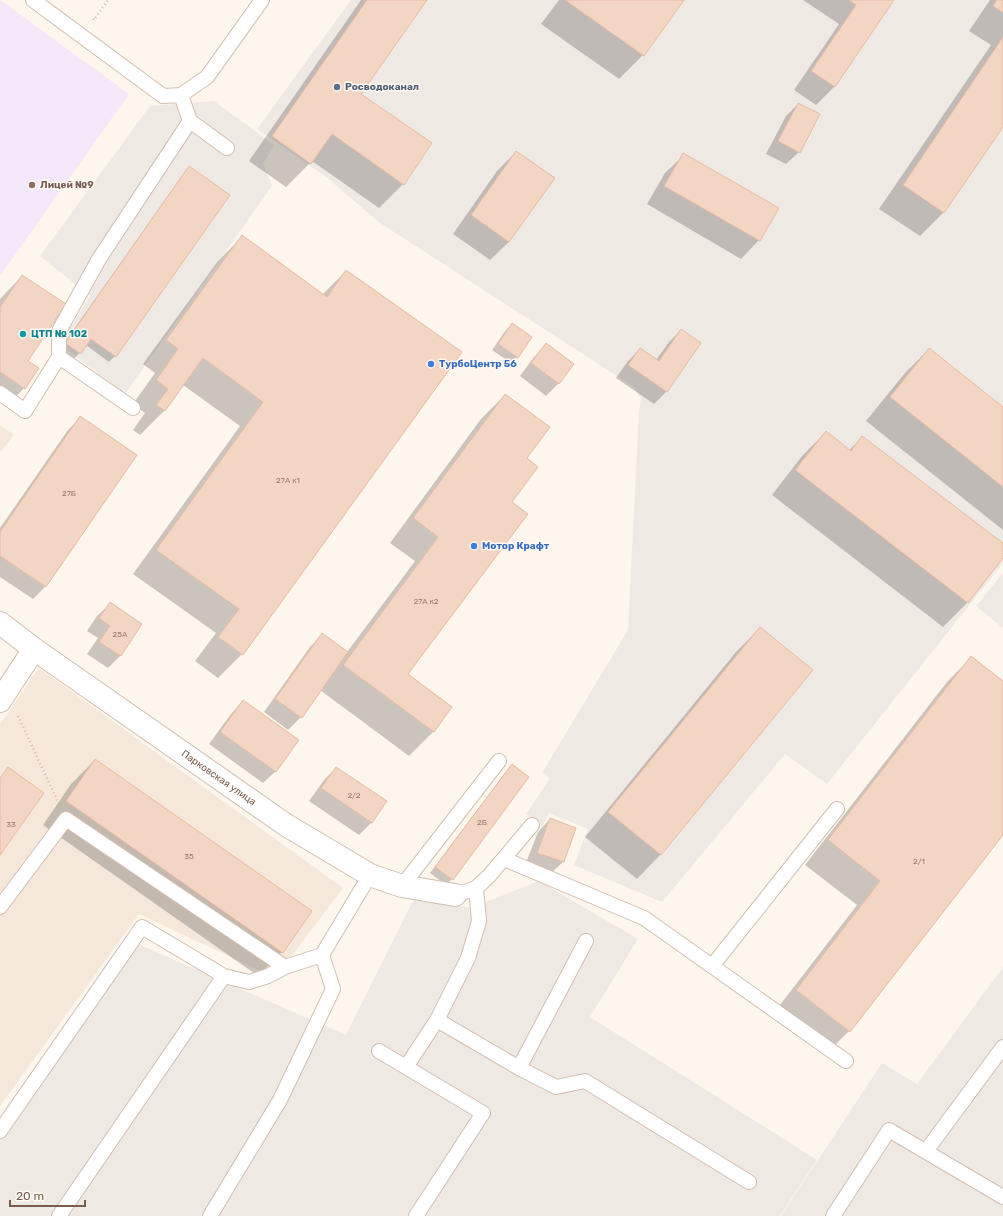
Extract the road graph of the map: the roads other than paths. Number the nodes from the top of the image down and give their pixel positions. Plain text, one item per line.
1 (33, 0) edge
2 (262, 0) edge
3 (181, 95) junction
4 (190, 121) junction
5 (227, 148) dead end
6 (59, 357) junction
7 (0, 393) edge
8 (133, 408) dead end
9 (0, 623) edge
10 (34, 649) junction
11 (0, 701) edge
12 (499, 761) dead end
13 (837, 809) dead end
14 (532, 826) dead end
15 (504, 859) junction
16 (370, 875) junction
17 (402, 886) junction
18 (476, 888) junction
19 (455, 895) joint
20 (0, 907) edge
21 (586, 941) dead end
22 (322, 955) junction
23 (712, 966) junction
24 (285, 967) junction
25 (224, 976) junction
26 (436, 1020) junction
27 (1003, 1047) edge
28 (379, 1051) dead end
29 (846, 1061) dead end
30 (406, 1067) junction
31 (518, 1068) junction
32 (0, 1131) edge
33 (926, 1151) junction
34 (749, 1182) dead end
35 (1003, 1197) edge
36 (60, 1216) edge
37 (210, 1216) edge
38 (416, 1216) edge
39 (833, 1216) edge

1 - 3 lane
2 - 3 lane
3 - 4 lane
4 - 5 lane
4 - 6 lane
6 - 7 lane
6 - 8 lane
9 - 10 street, Парковская улица
10 - 11 street
10 - 16 street, Парковская улица
12 - 17 lane
13 - 23 lane
14 - 15 lane
15 - 18 lane
15 - 23 lane
16 - 17 street, Парковская улица
16 - 22 lane
17 - 19 street, Парковская улица
18 - 19 lane
18 - 26 lane
20 - 24 lane
21 - 31 lane
22 - 24 lane
22 - 37 lane
23 - 29 lane
24 - 25 lane
25 - 32 lane
25 - 36 lane
26 - 30 lane
26 - 31 lane
27 - 33 lane
28 - 30 lane
30 - 38 lane
31 - 34 lane
33 - 35 lane
33 - 39 lane

